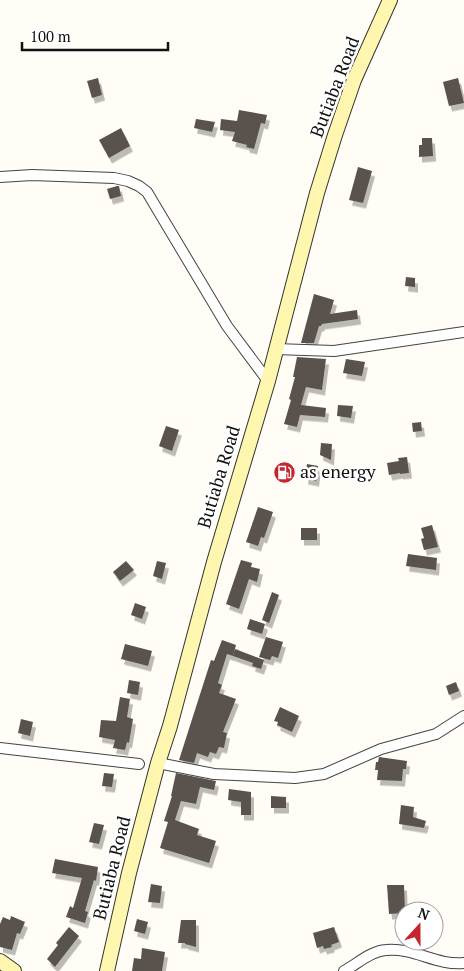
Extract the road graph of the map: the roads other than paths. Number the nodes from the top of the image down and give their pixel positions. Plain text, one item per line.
1 (389, 0) edge
2 (0, 177) edge
3 (464, 332) edge
4 (275, 349) junction
5 (268, 381) junction
6 (464, 716) edge
7 (0, 748) edge
8 (158, 763) junction
9 (139, 764) dead end
10 (0, 962) edge
11 (464, 963) edge
12 (14, 971) edge
13 (107, 971) edge
14 (344, 971) edge

1 - 4 main road, Butiaba Road
2 - 5 street
3 - 4 street
4 - 5 main road, Butiaba Road
5 - 8 main road, Butiaba Road
6 - 8 street
7 - 9 street
8 - 13 main road, Butiaba Road
10 - 12 main road
11 - 14 street

